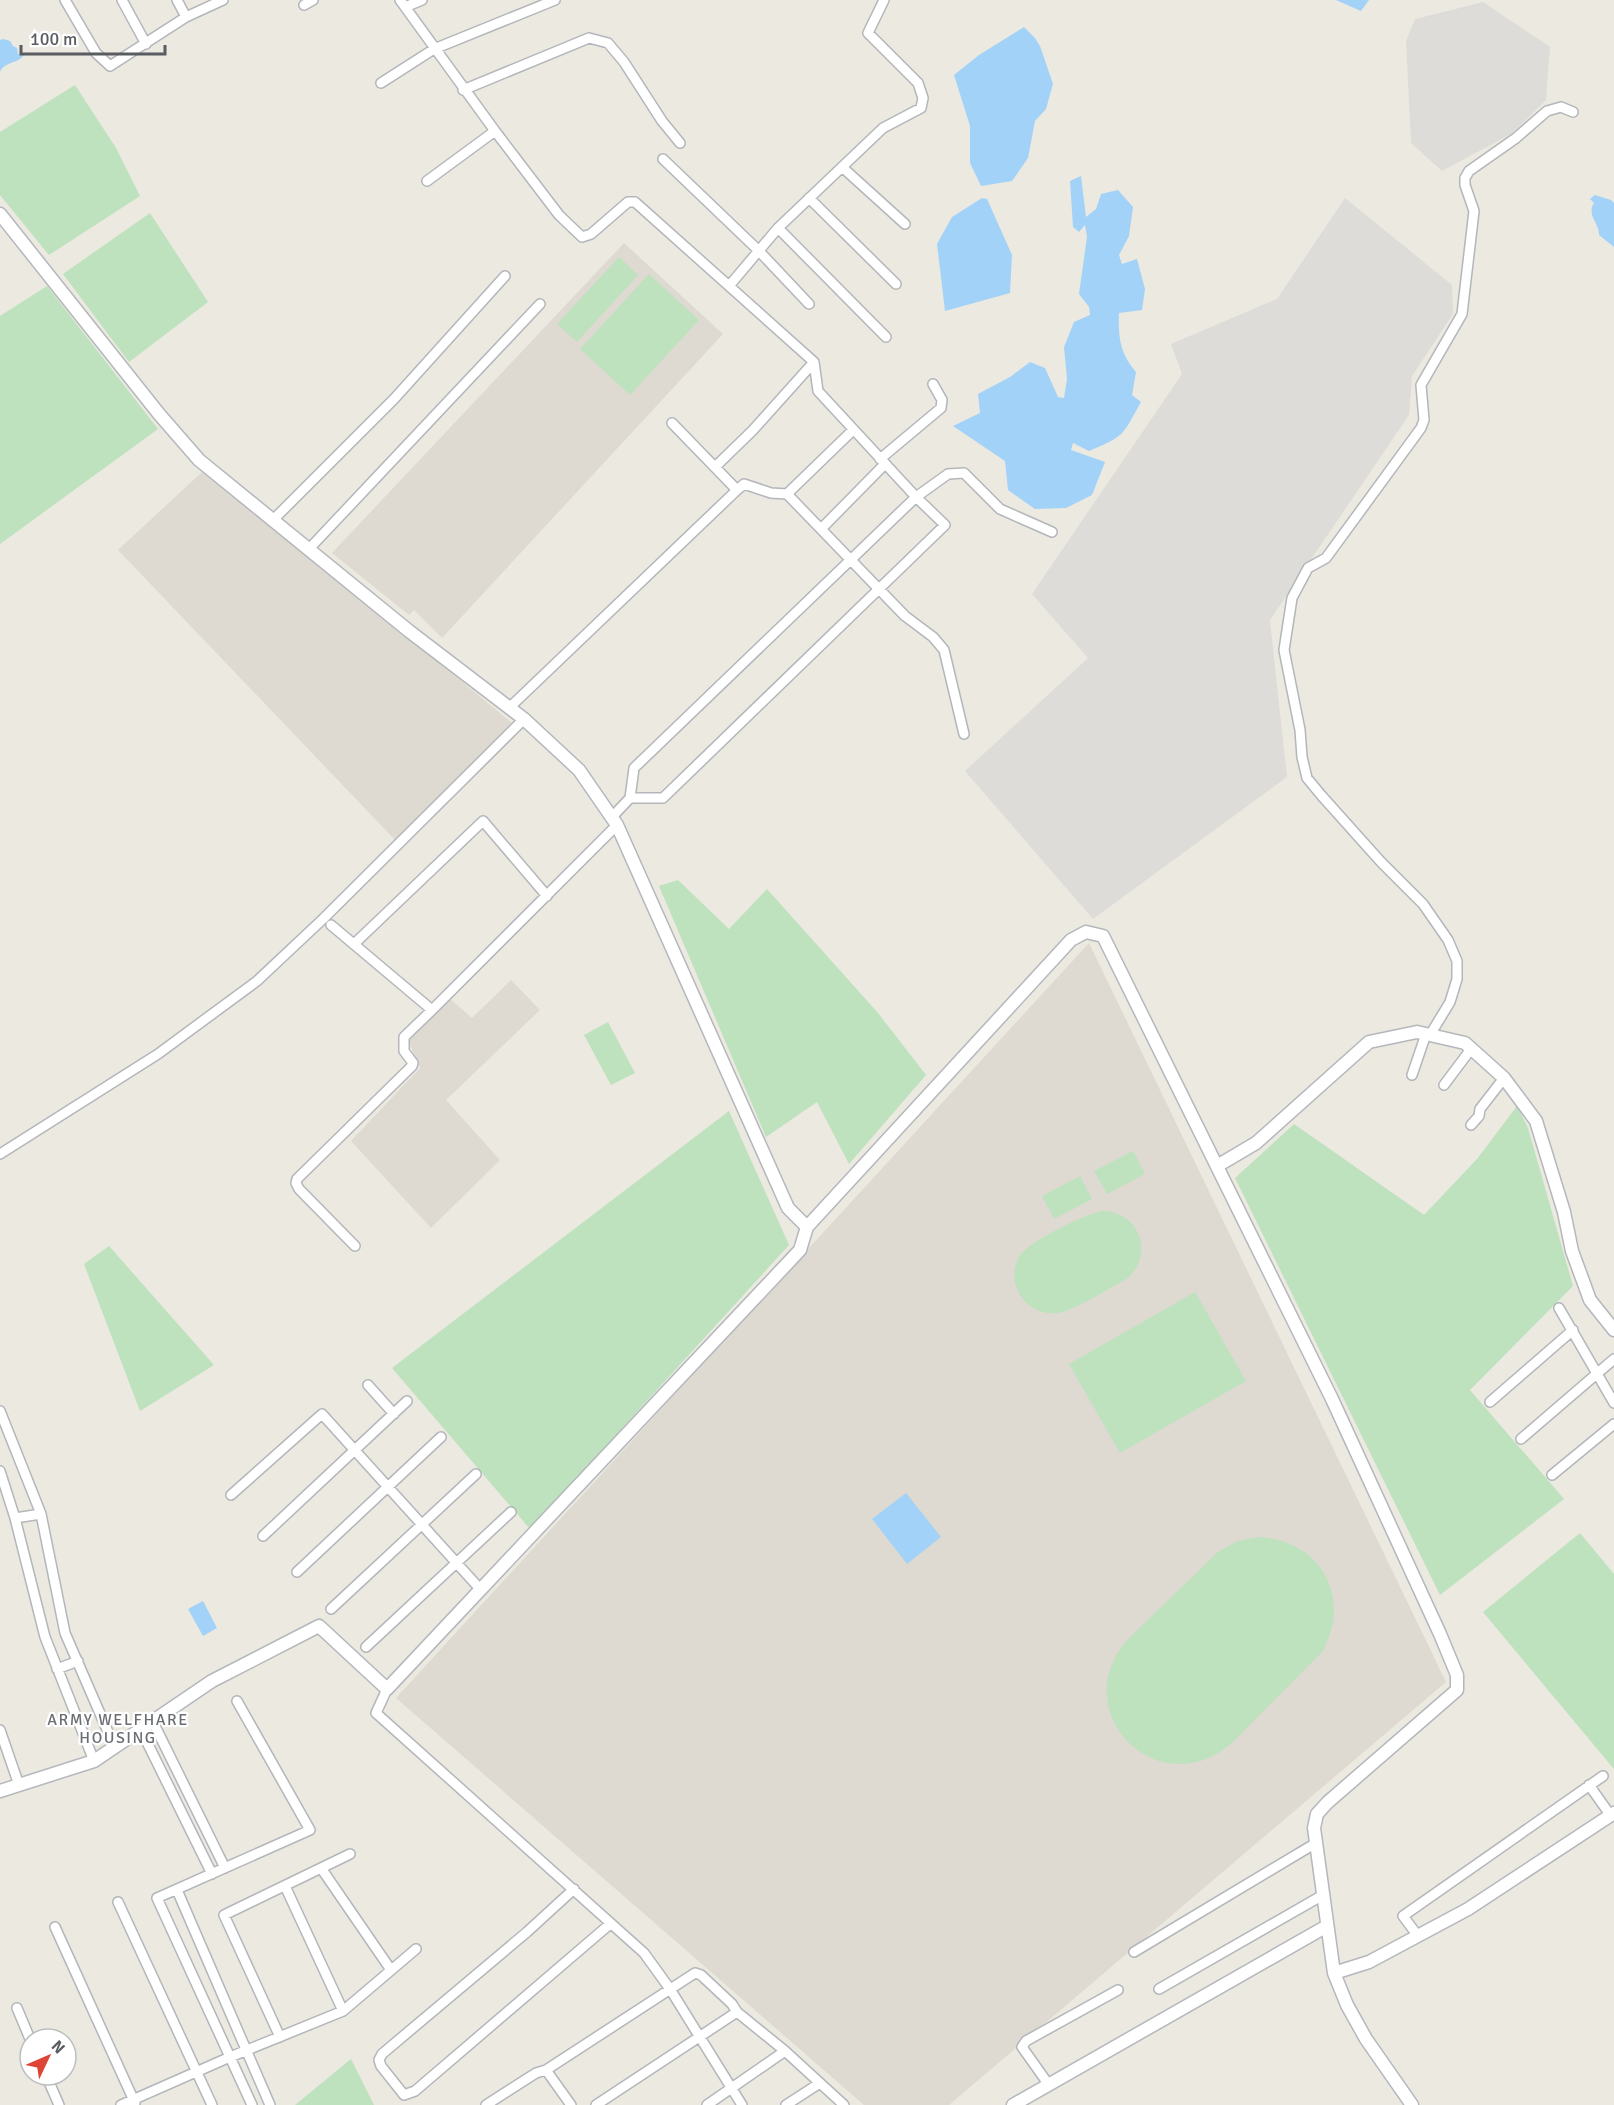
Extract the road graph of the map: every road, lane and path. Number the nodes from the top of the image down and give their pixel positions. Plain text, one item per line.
1 (65, 0) edge
2 (122, 0) edge
3 (177, 0) edge
4 (223, 0) edge
5 (313, 0) edge
6 (422, 0) edge
7 (555, 0) edge
8 (884, 0) edge
9 (403, 3) edge
10 (304, 5) dead end
11 (186, 17) junction
12 (146, 44) junction
13 (434, 49) junction
14 (381, 83) dead end
15 (463, 90) junction
16 (1574, 112) dead end
17 (495, 131) junction
18 (680, 142) dead end
19 (663, 159) dead end
20 (842, 167) junction
21 (426, 182) dead end
22 (809, 198) junction
23 (0, 214) edge
24 (905, 224) dead end
25 (778, 228) junction
26 (758, 250) junction
27 (505, 276) dead end
28 (896, 284) dead end
29 (729, 286) junction
30 (540, 304) dead end
31 (809, 304) dead end
32 (886, 337) dead end
33 (814, 362) junction
34 (933, 384) dead end
35 (672, 423) dead end
36 (853, 430) junction
37 (883, 461) junction
38 (715, 467) junction
39 (737, 489) junction
40 (787, 494) junction
41 (916, 497) junction
42 (272, 521) junction
43 (822, 528) junction
44 (1052, 532) dead end
45 (308, 549) junction
46 (851, 559) junction
47 (880, 589) junction
48 (509, 708) junction
49 (524, 719) junction
50 (964, 734) dead end
51 (630, 798) junction
52 (614, 821) junction
53 (547, 896) junction
54 (331, 925) dead end
55 (354, 944) junction
56 (432, 1010) junction
57 (1428, 1035) junction
58 (1471, 1049) junction
59 (1412, 1076) dead end
60 (1504, 1078) junction
61 (1444, 1085) dead end
62 (1471, 1125) dead end
63 (0, 1154) edge
64 (1217, 1166) junction
65 (807, 1227) junction
66 (355, 1246) dead end
67 (1559, 1308) dead end
68 (1573, 1330) junction
69 (1614, 1330) edge
70 (1614, 1359) edge
71 (1598, 1373) junction
72 (368, 1384) dead end
73 (408, 1401) dead end
74 (1490, 1402) dead end
75 (1614, 1403) edge
76 (0, 1411) edge
77 (394, 1414) junction
78 (1614, 1424) edge
79 (441, 1437) dead end
80 (1521, 1439) dead end
81 (355, 1450) junction
82 (0, 1471) edge
83 (476, 1474) dead end
84 (1552, 1475) dead end
85 (388, 1487) junction
86 (231, 1496) dead end
87 (511, 1512) dead end
88 (41, 1514) junction
89 (15, 1518) junction
90 (422, 1524) junction
91 (263, 1536) dead end
92 (456, 1562) junction
93 (297, 1572) dead end
94 (481, 1590) junction
95 (331, 1609) dead end
96 (366, 1647) dead end
97 (78, 1661) junction
98 (57, 1669) junction
99 (387, 1689) junction
100 (237, 1701) dead end
101 (153, 1722) junction
102 (0, 1730) edge
103 (141, 1730) junction
104 (115, 1748) junction
105 (94, 1761) junction
106 (1603, 1776) dead end
107 (19, 1785) junction
108 (1589, 1785) junction
109 (0, 1791) edge
110 (1612, 1815) edge
111 (1316, 1843) junction
112 (350, 1854) dead end
113 (225, 1868) junction
114 (321, 1868) junction
115 (212, 1874) junction
116 (285, 1886) junction
117 (574, 1889) junction
118 (177, 1890) junction
119 (1323, 1895) junction
120 (118, 1902) dead end
121 (610, 1924) junction
122 (1327, 1926) junction
123 (55, 1927) dead end
124 (1418, 1936) junction
125 (416, 1949) dead end
126 (1134, 1952) dead end
127 (391, 1970) junction
128 (1334, 1973) junction
129 (670, 1989) junction
130 (1160, 1989) dead end
131 (1118, 1990) dead end
132 (17, 2008) dead end
133 (344, 2011) junction
134 (737, 2012) junction
135 (25, 2027) edge
136 (280, 2037) junction
137 (699, 2038) junction
138 (247, 2051) junction
139 (785, 2051) junction
140 (230, 2057) junction
141 (546, 2070) junction
142 (196, 2072) junction
143 (820, 2083) junction
144 (1049, 2085) junction
145 (51, 2087) edge
146 (730, 2088) junction
147 (135, 2102) edge
148 (59, 2105) edge
149 (121, 2105) edge
150 (212, 2105) edge
151 (252, 2105) edge
152 (270, 2105) edge
153 (486, 2105) edge
154 (571, 2105) edge
155 (596, 2105) edge
156 (707, 2105) edge
157 (742, 2105) edge
158 (786, 2105) edge
159 (843, 2105) edge
160 (1013, 2105) edge
161 (1412, 2105) edge

1 - 12 street
2 - 12 street
3 - 11 street
4 - 11 street
5 - 10 street
6 - 9 street
7 - 13 street
8 - 20 street
9 - 13 street
11 - 12 street
13 - 14 street
13 - 15 street
15 - 17 street
15 - 18 street
16 - 57 street
17 - 21 street
17 - 29 street
19 - 26 street
20 - 22 street
20 - 24 street
22 - 25 street
22 - 28 street
23 - 42 main road
25 - 26 street
25 - 32 street
26 - 29 street
26 - 31 street
27 - 42 street
29 - 33 street
30 - 45 street
33 - 36 street
33 - 38 street
34 - 37 street
35 - 38 street
36 - 37 street
36 - 40 street
37 - 41 street
37 - 43 street
38 - 39 street
39 - 40 street
39 - 48 street
40 - 43 street
41 - 44 street
41 - 46 street
41 - 47 street
42 - 45 main road
43 - 46 street
45 - 48 main road
46 - 47 street
46 - 51 street
47 - 50 street
47 - 51 street
48 - 49 main road
49 - 52 main road
49 - 63 street
51 - 52 street
52 - 53 street
52 - 65 main road
53 - 55 street
53 - 56 street
54 - 55 street
55 - 56 street
56 - 66 street
57 - 58 main road
57 - 59 street
57 - 64 main road
58 - 60 main road
58 - 61 street
60 - 62 street
60 - 69 main road
64 - 65 main road
64 - 111 main road
65 - 94 main road
67 - 68 street
68 - 71 street
68 - 74 street
70 - 71 street
71 - 75 street
71 - 80 street
72 - 77 street
73 - 77 street
76 - 88 street
77 - 81 street
78 - 84 street
79 - 85 street
81 - 85 street
81 - 86 street
81 - 91 street
82 - 89 street
83 - 90 street
85 - 90 street
85 - 93 street
87 - 92 street
88 - 89 street
88 - 97 street
89 - 98 street
90 - 92 street
90 - 95 street
92 - 94 street
92 - 96 street
94 - 99 main road
97 - 98 street
97 - 104 street
98 - 105 street
99 - 101 main road
99 - 117 street
100 - 113 street
101 - 103 main road
101 - 113 street
102 - 107 street
103 - 104 main road
103 - 115 street
104 - 105 main road
105 - 107 main road
106 - 108 street
107 - 109 main road
108 - 110 street
108 - 124 street
110 - 124 main road
111 - 119 main road
111 - 126 street
112 - 114 street
113 - 115 street
114 - 116 street
114 - 127 street
115 - 118 street
116 - 133 street
116 - 136 street
117 - 121 street
117 - 121 street
118 - 138 street
118 - 140 street
119 - 122 main road
119 - 130 street
120 - 142 street
121 - 129 street
122 - 128 main road
122 - 144 main road
123 - 147 street
124 - 128 main road
125 - 127 street
127 - 133 street
128 - 161 main road
129 - 134 street
129 - 137 street
129 - 141 street
131 - 144 street
132 - 135 street
133 - 136 street
134 - 137 street
134 - 139 street
136 - 138 street
137 - 146 street
137 - 155 street
138 - 140 street
138 - 152 street
139 - 143 street
139 - 146 street
140 - 142 street
140 - 151 street
141 - 153 street
141 - 154 street
142 - 147 street
142 - 150 street
143 - 158 street
143 - 159 street
144 - 160 main road
145 - 148 street
146 - 156 street
146 - 157 street
147 - 149 street

